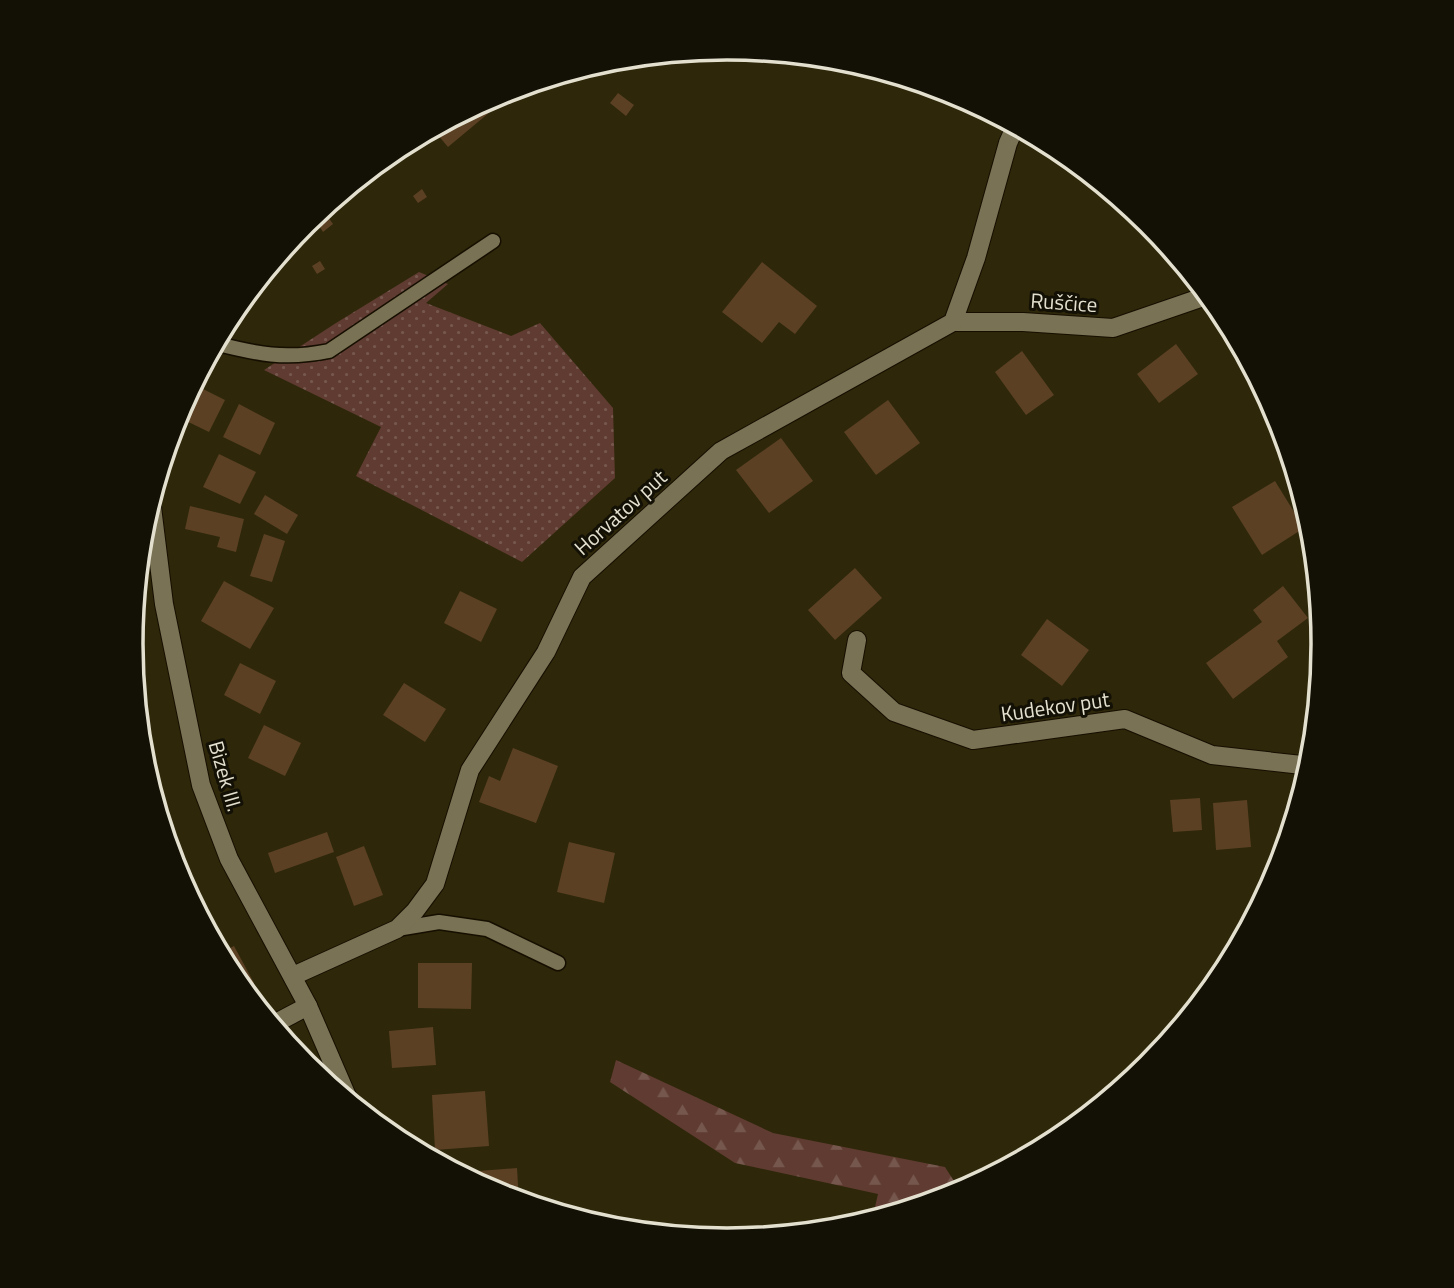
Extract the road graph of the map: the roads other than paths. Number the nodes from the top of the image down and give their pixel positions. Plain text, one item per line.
1 (1012, 134) edge
2 (494, 241) dead end
3 (1198, 298) edge
4 (953, 322) junction
5 (225, 346) edge
6 (154, 530) edge
7 (857, 640) dead end
8 (1299, 765) edge
9 (397, 929) junction
10 (558, 962) dead end
11 (293, 976) junction
12 (308, 1006) junction
13 (281, 1020) edge
14 (341, 1082) edge

1 - 4 street
2 - 5 lane
3 - 4 street, Ruščice
4 - 9 street, Horvatov put
6 - 11 street, Bizek III.
7 - 8 street, Kudekov put
9 - 10 lane
9 - 11 street, Horvatov put
11 - 12 street, Bizek III.
12 - 13 street
12 - 14 street, Bizek III.

